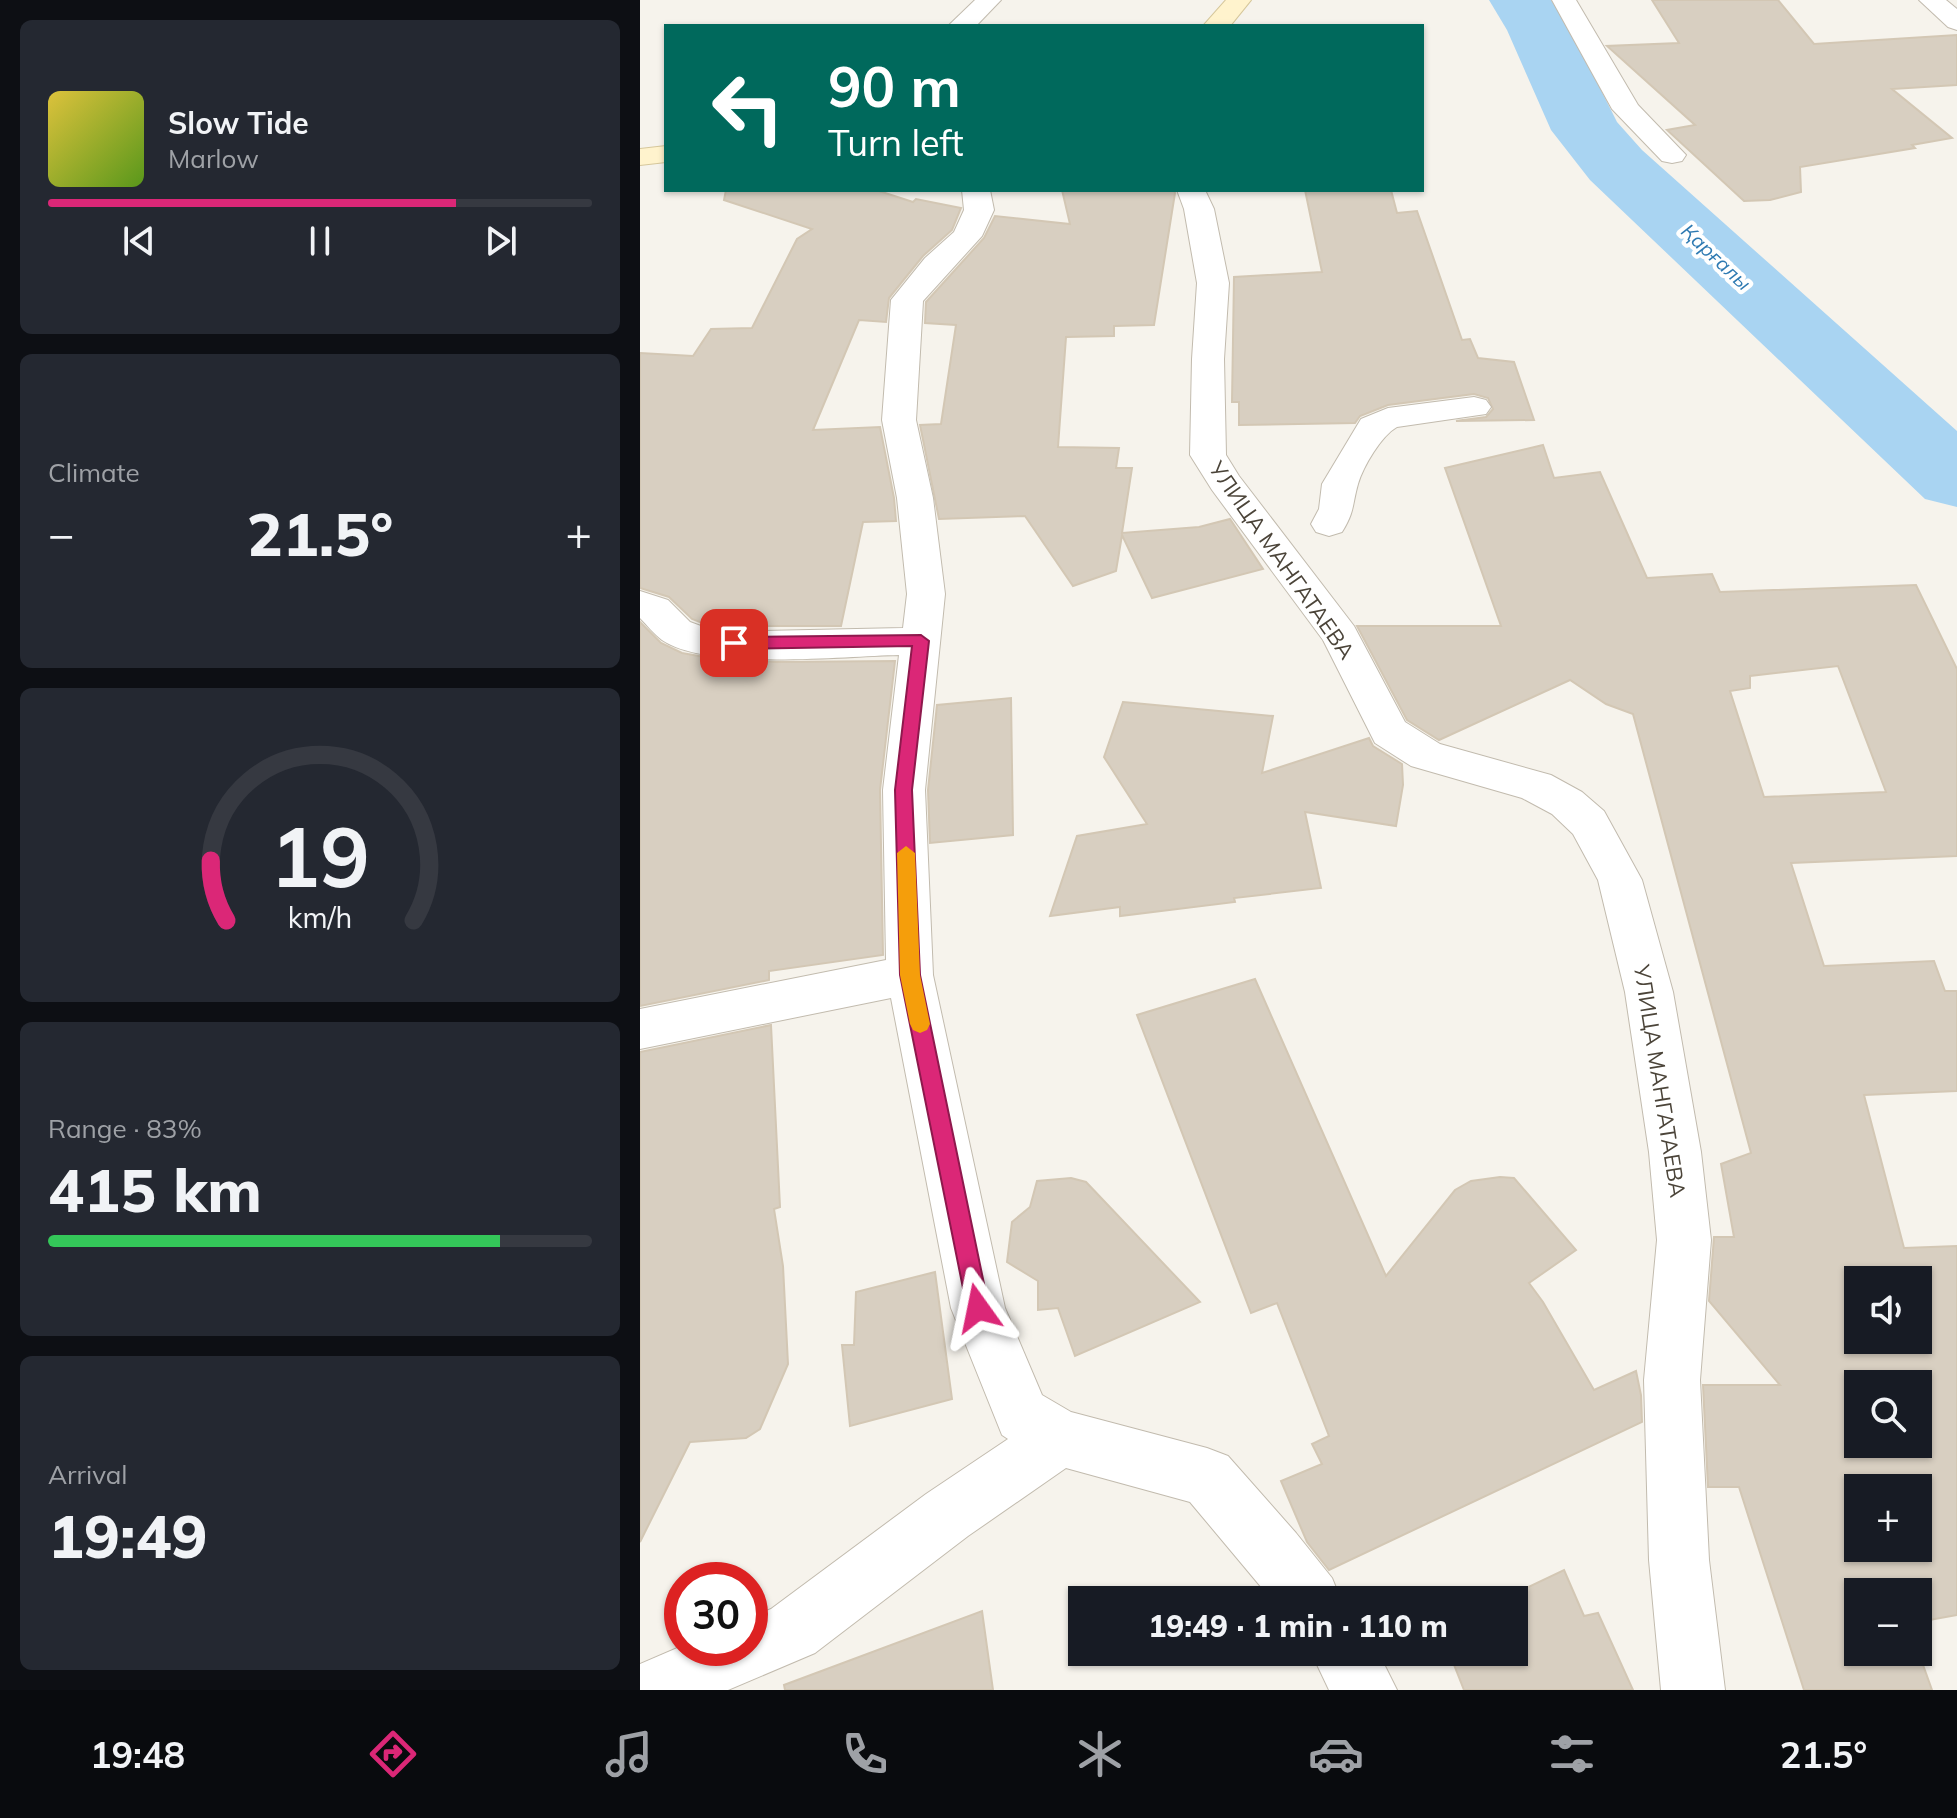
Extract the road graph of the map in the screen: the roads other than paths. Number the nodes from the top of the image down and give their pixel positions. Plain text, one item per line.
1 (989, 0) edge
2 (1239, 0) edge
3 (1564, 0) edge
4 (1931, 0) edge
5 (1957, 22) edge
6 (963, 24) edge
7 (1218, 24) edge
8 (664, 154) edge
9 (1672, 155) dead end
10 (640, 157) edge
11 (976, 192) edge
12 (1192, 192) edge
13 (1474, 407) dead end
14 (1365, 522) dead end
15 (1329, 524) junction
16 (1262, 531) junction
17 (640, 604) edge
18 (921, 641) junction
19 (910, 975) junction
20 (640, 1029) edge
21 (1060, 1438) junction
22 (1299, 1586) edge
23 (1350, 1666) edge
24 (653, 1690) edge
25 (1365, 1690) edge
26 (1693, 1690) edge

1 - 6 street
2 - 7 street
3 - 9 street
4 - 5 street
8 - 10 street
11 - 18 street
12 - 16 street, УЛИЦА МАНГАТАЕВА
13 - 15 street
14 - 15 street
15 - 16 street
16 - 26 street, УЛИЦА МАНГАТАЕВА
17 - 18 street
18 - 19 street
19 - 20 street
19 - 21 street
21 - 22 street
21 - 24 street
23 - 25 street

